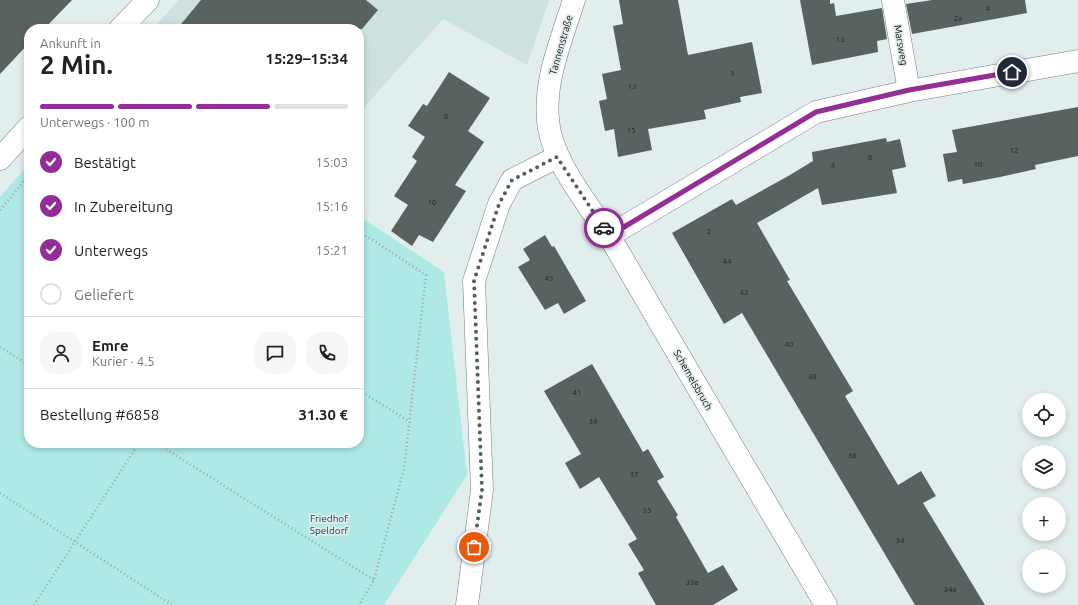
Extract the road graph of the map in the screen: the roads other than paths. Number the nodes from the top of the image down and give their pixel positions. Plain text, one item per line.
1 (148, 0) edge
2 (574, 0) edge
3 (893, 0) edge
4 (125, 24) edge
5 (1078, 61) edge
6 (909, 90) junction
7 (24, 133) edge
8 (557, 157) junction
9 (0, 158) edge
10 (609, 236) junction
11 (467, 605) edge
12 (826, 605) edge

1 - 4 street
2 - 8 street, Tannenstraße
3 - 6 street, Marsweg
5 - 6 street
6 - 10 street
7 - 9 street
8 - 10 street, Schemelsbruch
8 - 11 street
10 - 12 street, Schemelsbruch

